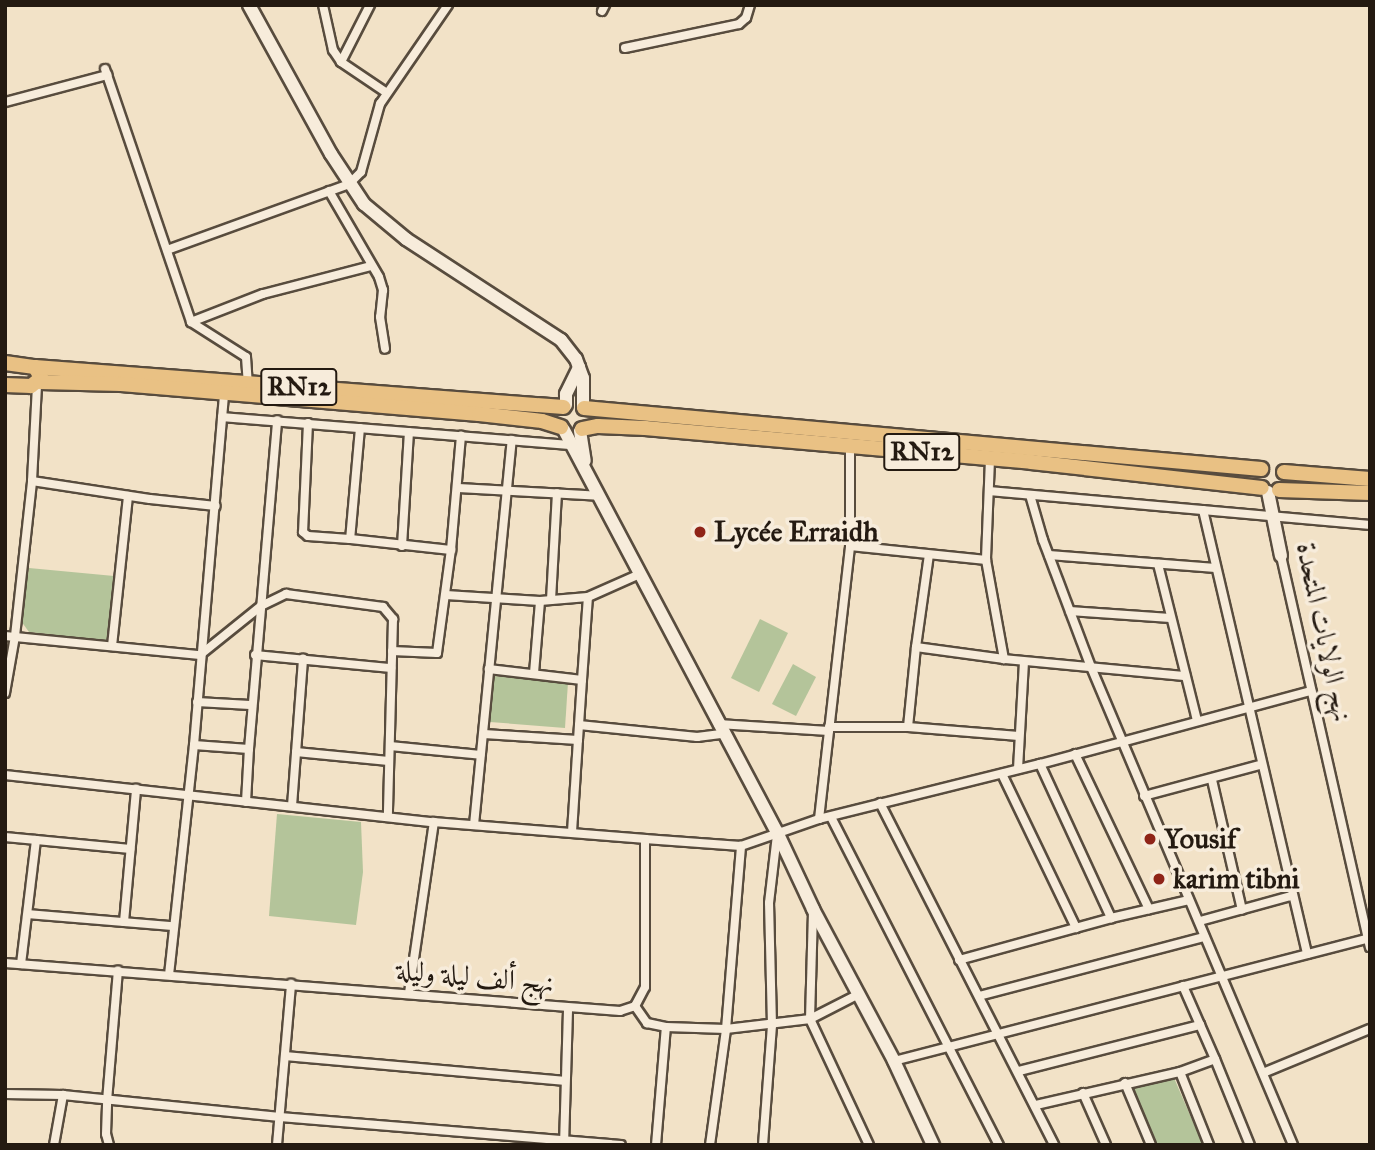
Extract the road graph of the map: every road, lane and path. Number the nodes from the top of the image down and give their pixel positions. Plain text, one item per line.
1 (248, 5) edge
2 (323, 5) edge
3 (370, 5) edge
4 (448, 5) edge
5 (750, 5) edge
6 (625, 48) dead end
7 (341, 62) junction
8 (387, 93) junction
9 (5, 102) edge
10 (349, 184) junction
11 (329, 191) junction
12 (167, 250) junction
13 (371, 265) junction
14 (191, 321) junction
15 (385, 349) dead end
16 (5, 363) edge
17 (35, 367) junction
18 (579, 367) junction
19 (38, 383) junction
20 (248, 383) junction
21 (5, 385) edge
22 (224, 392) junction
23 (564, 406) junction
24 (583, 408) junction
25 (222, 417) junction
26 (277, 420) junction
27 (307, 423) junction
28 (360, 428) junction
29 (563, 428) junction
30 (581, 430) junction
31 (409, 432) junction
32 (461, 436) junction
33 (512, 440) junction
34 (572, 444) junction
35 (850, 447) junction
36 (990, 459) junction
37 (586, 468) junction
38 (1261, 469) junction
39 (1283, 472) junction
40 (1370, 479) edge
41 (32, 481) junction
42 (458, 488) junction
43 (508, 489) junction
44 (1270, 490) junction
45 (989, 491) junction
46 (1370, 493) edge
47 (557, 494) junction
48 (1030, 495) junction
49 (128, 496) junction
50 (599, 496) junction
51 (216, 506) junction
52 (1202, 510) junction
53 (1273, 516) junction
54 (1370, 525) edge
55 (350, 539) junction
56 (402, 546) junction
57 (850, 546) junction
58 (451, 550) junction
59 (929, 555) junction
60 (1049, 555) junction
61 (1281, 556) joint
62 (986, 560) junction
63 (1158, 564) junction
64 (1214, 568) junction
65 (640, 574) junction
66 (446, 595) junction
67 (497, 597) junction
68 (588, 597) junction
69 (551, 600) junction
70 (540, 601) junction
71 (261, 606) junction
72 (1070, 611) junction
73 (1170, 618) junction
74 (5, 636) edge
75 (15, 636) junction
76 (112, 646) junction
77 (916, 647) junction
78 (392, 651) junction
79 (200, 655) junction
80 (255, 655) junction
81 (303, 658) junction
82 (1004, 659) junction
83 (1024, 662) junction
84 (391, 667) junction
85 (1091, 667) junction
86 (489, 669) junction
87 (534, 673) junction
88 (1185, 676) junction
89 (582, 680) junction
90 (1311, 691) junction
91 (5, 693) edge
92 (197, 702) junction
93 (250, 705) junction
94 (1246, 707) junction
95 (1196, 720) junction
96 (579, 725) junction
97 (908, 727) junction
98 (720, 729) junction
99 (829, 729) junction
100 (484, 734) junction
101 (1018, 736) junction
102 (578, 740) junction
103 (1121, 741) junction
104 (194, 745) junction
105 (390, 746) junction
106 (249, 749) junction
107 (296, 752) junction
108 (1075, 754) junction
109 (481, 755) junction
110 (389, 761) junction
111 (1040, 764) junction
112 (1260, 765) junction
113 (1017, 769) junction
114 (1002, 774) junction
115 (5, 775) edge
116 (1212, 780) junction
117 (136, 789) junction
118 (187, 796) junction
119 (1144, 796) junction
120 (246, 802) junction
121 (880, 803) junction
122 (292, 806) junction
123 (388, 816) junction
124 (831, 817) junction
125 (819, 819) junction
126 (434, 822) junction
127 (474, 825) junction
128 (572, 832) junction
129 (777, 832) junction
130 (5, 837) edge
131 (645, 839) junction
132 (36, 840) junction
133 (741, 846) junction
134 (130, 849) junction
135 (1291, 896) junction
136 (1189, 901) junction
137 (813, 909) junction
138 (1149, 909) junction
139 (1242, 910) junction
140 (28, 914) junction
141 (1111, 918) junction
142 (1200, 921) junction
143 (124, 922) junction
144 (172, 926) junction
145 (1076, 928) junction
146 (1205, 937) junction
147 (1369, 943) edge
148 (1307, 954) junction
149 (959, 960) junction
150 (5, 963) edge
151 (21, 964) junction
152 (118, 970) junction
153 (169, 975) junction
154 (1222, 975) junction
155 (291, 984) junction
156 (1183, 986) junction
157 (409, 993) junction
158 (858, 995) junction
159 (979, 996) junction
160 (635, 1006) junction
161 (568, 1008) junction
162 (810, 1019) junction
163 (772, 1025) junction
164 (1200, 1025) junction
165 (666, 1027) junction
166 (726, 1029) junction
167 (1370, 1029) edge
168 (1001, 1035) junction
169 (947, 1047) junction
170 (286, 1056) junction
171 (1215, 1059) junction
172 (894, 1060) junction
173 (1018, 1071) junction
174 (1180, 1072) junction
175 (1263, 1073) junction
176 (565, 1081) junction
177 (1125, 1083) junction
178 (1083, 1093) junction
179 (5, 1094) edge
180 (62, 1095) junction
181 (107, 1101) junction
182 (1036, 1105) junction
183 (280, 1117) junction
184 (564, 1141) edge
185 (54, 1145) edge
186 (108, 1145) edge
187 (277, 1145) edge
188 (621, 1145) edge
189 (656, 1145) edge
190 (710, 1145) edge
191 (763, 1145) edge
192 (869, 1145) edge
193 (933, 1145) edge
194 (999, 1145) edge
195 (1055, 1145) edge
196 (1106, 1145) edge
197 (1151, 1145) edge
198 (1209, 1145) edge
199 (1250, 1145) edge
200 (1293, 1145) edge

1 - 10 street
2 - 7 street
3 - 7 street
4 - 8 street
5 - 6 street
7 - 8 street
8 - 10 street
9 - 12 street
10 - 11 street
10 - 18 street
11 - 12 street
11 - 13 street
12 - 14 street
13 - 14 street
13 - 15 street
14 - 20 street
16 - 17 highway, RN12
17 - 19 highway
17 - 20 highway, RN12
18 - 23 street
18 - 24 street
19 - 21 highway, RN12
19 - 22 highway, RN12
19 - 41 street
20 - 23 highway, RN12
22 - 25 street
22 - 29 highway, RN12
23 - 24 highway, RN12
23 - 29 highway
24 - 30 highway
24 - 38 highway, RN12
25 - 26 street
25 - 51 street
26 - 27 street
26 - 71 street
27 - 28 street
27 - 55 street
28 - 31 street
28 - 55 street
29 - 30 highway, RN12
29 - 34 street
30 - 35 highway, RN12
30 - 37 street
31 - 32 street
31 - 56 street
32 - 33 street
32 - 42 street
33 - 34 street
33 - 43 street
34 - 37 street
35 - 36 highway, RN12
35 - 57 street
36 - 44 highway, RN12
36 - 45 street
37 - 50 street
38 - 39 highway, RN12
38 - 44 highway
39 - 40 highway, RN12
39 - 44 highway
41 - 49 street
41 - 75 street
42 - 43 street
42 - 58 street
43 - 47 street
43 - 67 street
44 - 46 highway, RN12
44 - 53 street, نهج الولايات المتحدة
45 - 48 street
45 - 62 street
47 - 50 street
47 - 69 street
48 - 52 street
48 - 60 street
49 - 51 street
49 - 76 street
50 - 65 street
51 - 79 street
52 - 53 street
52 - 64 street
53 - 54 street
53 - 61 street, نهج الولايات المتحدة
55 - 56 street
56 - 58 street
57 - 59 street
57 - 99 street
58 - 66 street
59 - 62 street
59 - 77 street
60 - 63 street
60 - 72 street
61 - 90 street, نهج الولايات المتحدة
62 - 82 street
63 - 64 street
63 - 73 street
64 - 94 street
65 - 68 street
65 - 98 street
66 - 67 street
66 - 78 street
67 - 70 street
67 - 86 street
68 - 69 street
68 - 89 street
69 - 70 street
70 - 87 street
71 - 78 street
71 - 79 street
71 - 80 street
72 - 73 street
72 - 85 street
73 - 88 street
74 - 75 street
75 - 76 street
75 - 91 street
76 - 79 street
77 - 82 street
77 - 97 street
78 - 84 street
79 - 92 street
80 - 81 street
80 - 93 street
81 - 84 street
81 - 107 street
82 - 83 street
83 - 85 street
83 - 101 street
84 - 105 street
85 - 88 street
85 - 103 street
86 - 87 street
86 - 100 street
87 - 89 street
88 - 95 street
89 - 96 street
90 - 94 street
90 - 147 street, نهج الولايات المتحدة
92 - 93 street
92 - 104 street
93 - 106 street
94 - 95 street
94 - 112 street
95 - 103 street
96 - 98 street
96 - 102 street
97 - 99 street
97 - 101 street
98 - 99 street
98 - 129 street
99 - 125 street
100 - 102 street
100 - 109 street
101 - 113 street
102 - 128 street
103 - 108 street
103 - 119 street
104 - 106 street
104 - 118 street
105 - 109 street
105 - 110 street
106 - 120 street
107 - 110 street
107 - 122 street
108 - 111 street
108 - 138 street
109 - 127 street
110 - 123 street
111 - 113 street
111 - 141 street
112 - 116 street
112 - 135 street
113 - 114 street
114 - 121 street
114 - 145 street
115 - 117 street
116 - 119 street
116 - 139 street
117 - 118 street
117 - 134 street
118 - 120 street
118 - 144 street
119 - 136 street
120 - 122 street
121 - 124 street
121 - 149 street
122 - 123 street
123 - 126 street
124 - 125 street
124 - 169 street
125 - 129 street
126 - 127 street
126 - 157 street
127 - 128 street
128 - 131 street
129 - 133 street
129 - 137 street
129 - 163 street
130 - 132 street
131 - 133 street
131 - 160 street
132 - 134 street
132 - 140 street
133 - 166 street
134 - 143 street
135 - 139 street
135 - 148 street
136 - 138 street
136 - 142 street
137 - 158 street
137 - 162 street
138 - 141 street
139 - 142 street
140 - 143 street
140 - 151 street
141 - 145 street
142 - 146 street
143 - 144 street
144 - 153 street
145 - 149 street
146 - 154 street
146 - 159 street
147 - 148 street
148 - 154 street
149 - 159 street
150 - 151 street, نهج ألف ليلة وليلة
151 - 152 street, نهج ألف ليلة وليلة
152 - 153 street, نهج ألف ليلة وليلة
152 - 181 street
153 - 155 street, نهج ألف ليلة وليلة
154 - 156 street
154 - 175 street
155 - 157 street, نهج ألف ليلة وليلة
155 - 170 street
156 - 164 street
156 - 168 street
157 - 161 street, نهج ألف ليلة وليلة
158 - 162 street
158 - 172 street
159 - 168 street
160 - 161 street, نهج ألف ليلة وليلة
160 - 165 street
161 - 176 street
162 - 163 street
162 - 192 street
163 - 166 street
163 - 191 street
164 - 171 street
164 - 173 street
165 - 166 street
165 - 189 street
166 - 190 street
167 - 175 street
168 - 169 street
168 - 173 street
169 - 172 street
169 - 194 street
170 - 176 street
170 - 183 street
171 - 174 street
171 - 199 street
172 - 193 street
173 - 182 street
174 - 177 street
174 - 198 street
175 - 200 street
176 - 184 street
177 - 178 street
177 - 197 street
178 - 182 street
178 - 196 street
179 - 180 street
180 - 181 street
180 - 185 street
181 - 183 street
181 - 186 street
182 - 195 street
183 - 184 street
183 - 187 street
184 - 188 street

